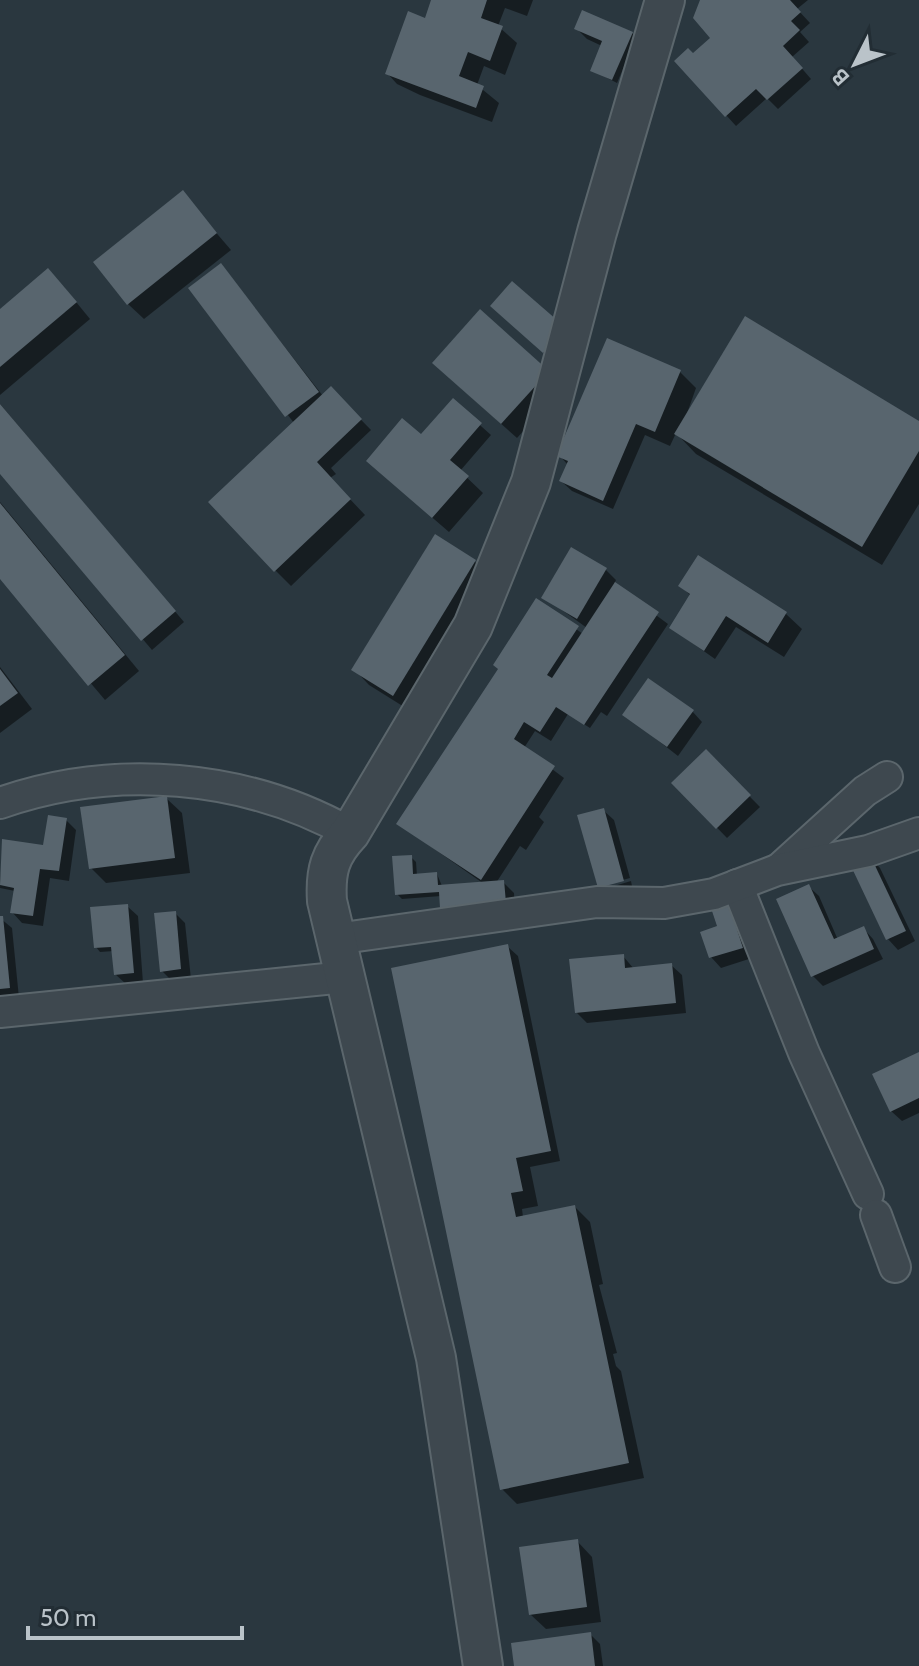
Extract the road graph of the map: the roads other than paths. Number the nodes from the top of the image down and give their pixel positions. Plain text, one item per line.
1 (665, 0) edge
2 (887, 777) dead end
3 (0, 803) edge
4 (350, 833) junction
5 (918, 837) edge
6 (777, 870) junction
7 (737, 885) junction
8 (336, 939) junction
9 (345, 977) junction
10 (0, 1012) edge
11 (895, 1267) dead end
12 (483, 1666) edge

1 - 4 street
2 - 6 street
3 - 4 street
4 - 8 street
5 - 6 street
6 - 7 street
7 - 8 street
7 - 11 street
8 - 9 street
9 - 10 street
9 - 12 street

